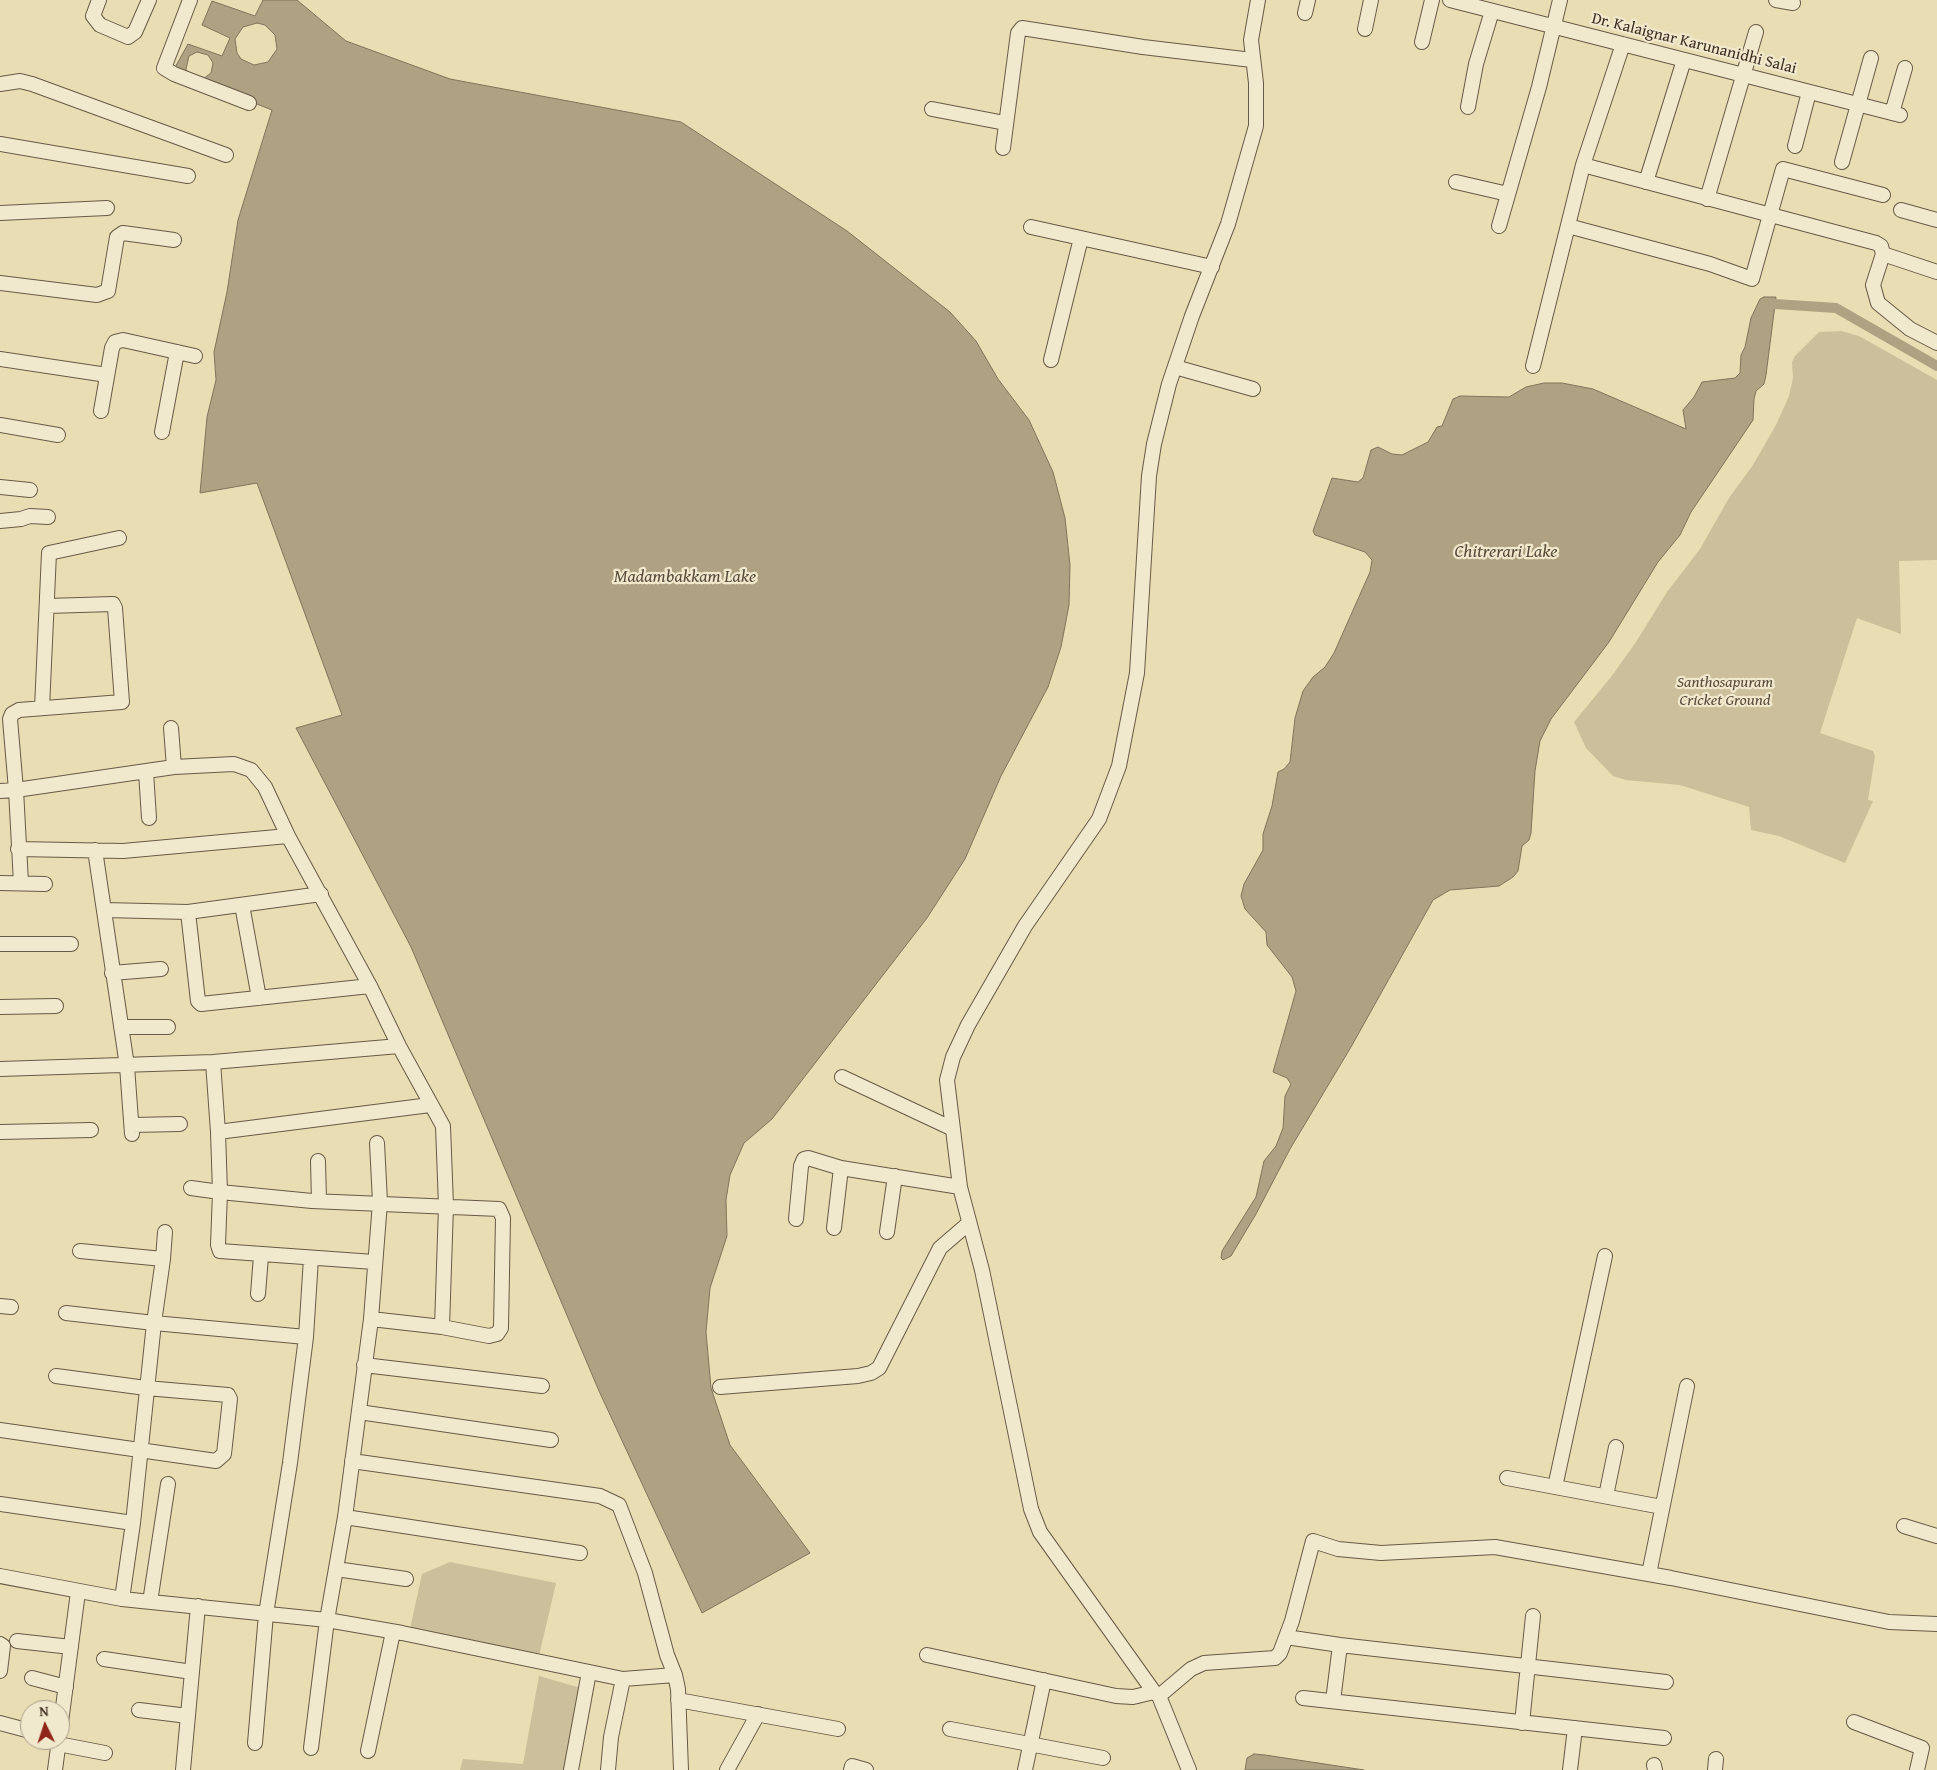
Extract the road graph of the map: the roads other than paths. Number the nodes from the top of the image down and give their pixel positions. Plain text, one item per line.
1 (99, 0) edge
2 (150, 0) edge
3 (190, 0) edge
4 (1258, 0) edge
5 (1370, 0) edge
6 (1432, 0) edge
7 (1450, 0) edge
8 (1560, 0) edge
9 (1776, 0) edge
10 (1793, 3) dead end
11 (1492, 11) junction
12 (1553, 26) junction
13 (1364, 29) dead end
14 (1756, 32) dead end
15 (1422, 42) dead end
16 (1623, 44) junction
17 (1871, 58) dead end
18 (1252, 60) junction
19 (1684, 60) junction
20 (1906, 68) dead end
21 (1744, 75) junction
22 (0, 84) edge
23 (1809, 92) junction
24 (250, 103) dead end
25 (1858, 104) junction
26 (1468, 107) dead end
27 (932, 108) dead end
28 (1005, 123) junction
29 (0, 144) edge
30 (1795, 146) dead end
31 (1003, 148) dead end
32 (226, 155) dead end
33 (1842, 162) dead end
34 (1583, 166) junction
35 (188, 176) dead end
36 (1456, 182) dead end
37 (1646, 182) junction
38 (1508, 194) junction
39 (1883, 195) dead end
40 (1707, 199) junction
41 (108, 208) dead end
42 (1901, 210) dead end
43 (0, 212) edge
44 (1769, 216) junction
45 (1937, 220) edge
46 (1499, 226) dead end
47 (1568, 226) junction
48 (1031, 227) dead end
49 (1082, 238) junction
50 (174, 240) dead end
51 (1883, 254) junction
52 (1212, 267) junction
53 (1937, 272) edge
54 (0, 283) edge
55 (1937, 343) edge
56 (177, 352) junction
57 (195, 356) dead end
58 (0, 359) edge
59 (1051, 360) dead end
60 (1533, 366) dead end
61 (1175, 367) junction
62 (107, 375) junction
63 (1254, 389) dead end
64 (101, 411) dead end
65 (0, 425) edge
66 (162, 432) dead end
67 (58, 435) dead end
68 (0, 486) edge
69 (30, 490) dead end
70 (48, 517) dead end
71 (0, 521) edge
72 (119, 538) dead end
73 (47, 606) junction
74 (42, 708) junction
75 (171, 728) dead end
76 (174, 767) junction
77 (146, 772) junction
78 (16, 790) junction
79 (0, 791) edge
80 (149, 818) dead end
81 (288, 836) junction
82 (18, 849) junction
83 (95, 850) junction
84 (0, 883) edge
85 (21, 883) junction
86 (45, 884) dead end
87 (321, 894) junction
88 (242, 905) junction
89 (104, 910) junction
90 (188, 912) junction
91 (0, 944) edge
92 (71, 944) dead end
93 (162, 969) dead end
94 (112, 973) junction
95 (370, 986) junction
96 (260, 998) junction
97 (56, 1006) dead end
98 (0, 1007) edge
99 (121, 1026) junction
100 (168, 1027) dead end
101 (399, 1046) junction
102 (212, 1062) junction
103 (127, 1066) junction
104 (0, 1069) edge
105 (842, 1077) dead end
106 (430, 1105) junction
107 (180, 1124) dead end
108 (953, 1129) junction
109 (91, 1130) dead end
110 (0, 1132) edge
111 (218, 1132) junction
112 (377, 1143) dead end
113 (318, 1161) dead end
114 (841, 1168) junction
115 (895, 1176) junction
116 (960, 1187) junction
117 (191, 1188) dead end
118 (220, 1192) junction
119 (319, 1201) junction
120 (380, 1202) junction
121 (446, 1206) junction
122 (796, 1220) dead end
123 (968, 1224) junction
124 (834, 1228) dead end
125 (165, 1232) dead end
126 (887, 1232) dead end
127 (80, 1250) dead end
128 (261, 1256) junction
129 (1606, 1256) dead end
130 (311, 1258) junction
131 (163, 1259) junction
132 (374, 1262) junction
133 (258, 1294) dead end
134 (66, 1314) dead end
135 (372, 1319) junction
136 (154, 1323) junction
137 (442, 1327) junction
138 (306, 1337) junction
139 (364, 1364) junction
140 (56, 1376) dead end
141 (542, 1386) dead end
142 (1687, 1386) dead end
143 (720, 1387) dead end
144 (146, 1388) junction
145 (359, 1412) junction
146 (0, 1430) edge
147 (551, 1440) dead end
148 (1616, 1447) dead end
149 (140, 1450) junction
150 (352, 1462) junction
151 (1507, 1478) dead end
152 (168, 1484) dead end
153 (1555, 1487) junction
154 (1606, 1496) junction
155 (0, 1504) edge
156 (1662, 1507) junction
157 (345, 1517) junction
158 (133, 1523) junction
159 (1904, 1526) dead end
160 (1937, 1536) edge
161 (580, 1553) dead end
162 (336, 1569) junction
163 (1649, 1574) junction
164 (0, 1576) edge
165 (406, 1579) dead end
166 (78, 1592) junction
167 (122, 1599) junction
168 (150, 1602) junction
169 (198, 1606) junction
170 (266, 1614) junction
171 (1533, 1616) dead end
172 (327, 1620) junction
173 (1937, 1624) edge
174 (394, 1632) junction
175 (1286, 1637) junction
176 (17, 1641) dead end
177 (0, 1644) edge
178 (1340, 1645) junction
179 (71, 1647) junction
180 (927, 1655) dead end
181 (104, 1659) dead end
182 (1528, 1667) junction
183 (0, 1672) edge
184 (192, 1672) junction
185 (589, 1672) junction
186 (675, 1675) junction
187 (32, 1678) dead end
188 (622, 1679) junction
189 (1044, 1680) junction
190 (1666, 1682) dead end
191 (66, 1687) junction
192 (1156, 1694) junction
193 (1303, 1698) dead end
194 (64, 1700) edge
195 (678, 1700) junction
196 (1333, 1701) junction
197 (139, 1710) dead end
198 (758, 1714) junction
199 (188, 1716) junction
200 (1854, 1722) dead end
201 (0, 1723) edge
202 (1522, 1723) junction
203 (1575, 1728) junction
204 (20, 1729) edge
205 (838, 1729) dead end
206 (950, 1729) dead end
207 (1664, 1738) dead end
208 (70, 1742) edge
209 (255, 1743) dead end
210 (1031, 1745) junction
211 (311, 1748) dead end
212 (58, 1750) edge
213 (368, 1751) dead end
214 (105, 1753) dead end
215 (1103, 1758) dead end
216 (55, 1770) edge
217 (183, 1770) edge
218 (571, 1770) edge
219 (608, 1770) edge
220 (681, 1770) edge
221 (727, 1770) edge
222 (851, 1770) edge
223 (866, 1770) edge
224 (1025, 1770) edge
225 (1189, 1770) edge
226 (1570, 1770) edge
227 (1917, 1770) edge

1 - 2 street
3 - 24 street
4 - 18 street
5 - 13 street
6 - 15 street
7 - 11 street, Dr. Kalaignar Karunanidhi Salai
8 - 12 street
9 - 10 street
11 - 12 street, Dr. Kalaignar Karunanidhi Salai
11 - 26 street
12 - 16 street, Dr. Kalaignar Karunanidhi Salai
12 - 38 street
14 - 21 street
16 - 19 street, Dr. Kalaignar Karunanidhi Salai
16 - 34 street
17 - 25 street
18 - 28 street
18 - 52 street
19 - 21 street, Dr. Kalaignar Karunanidhi Salai
19 - 37 street
20 - 25 street, Dr. Kalaignar Karunanidhi Salai
21 - 23 street, Dr. Kalaignar Karunanidhi Salai
21 - 40 street
22 - 32 street
23 - 25 street, Dr. Kalaignar Karunanidhi Salai
23 - 30 street
25 - 33 street
27 - 28 street
28 - 31 street
29 - 35 street
34 - 37 street
34 - 47 street
36 - 38 street
37 - 40 street
38 - 46 street
39 - 44 street
40 - 44 street
41 - 43 street
42 - 45 street
44 - 47 street
44 - 51 street
47 - 60 street
48 - 49 street
49 - 52 street
49 - 59 street
50 - 54 street
51 - 53 street
51 - 55 street
52 - 61 street
56 - 57 street
56 - 62 street
56 - 66 street
58 - 62 street
61 - 63 street
61 - 108 street
62 - 64 street
65 - 67 street
68 - 69 street
70 - 71 street
72 - 73 street
73 - 74 street
73 - 74 street
74 - 78 street
75 - 76 street
76 - 77 street
76 - 81 street
77 - 78 street
77 - 80 street
78 - 79 street
78 - 82 street
81 - 83 street
81 - 87 street
82 - 83 street
82 - 85 street
83 - 89 street
84 - 85 street
85 - 86 street
87 - 88 street
87 - 95 street
88 - 90 street
88 - 96 street
89 - 90 street
89 - 94 street
90 - 96 street
91 - 92 street
93 - 94 street
94 - 99 street
95 - 96 street
95 - 101 street
97 - 98 street
99 - 100 street
99 - 103 street
101 - 102 street
101 - 106 street
102 - 103 street
102 - 111 street
103 - 104 street
103 - 107 street
105 - 108 street
106 - 111 street
106 - 121 street
108 - 116 street
109 - 110 street
111 - 118 street
112 - 120 street
113 - 119 street
114 - 115 street
114 - 122 street
114 - 124 street
115 - 116 street
115 - 126 street
116 - 123 street
117 - 118 street
118 - 119 street
118 - 128 street
119 - 120 street
120 - 121 street
120 - 132 street
121 - 137 street
121 - 137 street
123 - 143 street
123 - 192 street
125 - 131 street
127 - 131 street
128 - 130 street
128 - 133 street
129 - 153 street
130 - 132 street
130 - 138 street
131 - 136 street
132 - 135 street
134 - 136 street
135 - 137 street
135 - 139 street
136 - 138 street
136 - 144 street
138 - 170 street
139 - 141 street
139 - 145 street
140 - 144 street
142 - 156 street
144 - 149 street
144 - 149 street
145 - 147 street
145 - 150 street
146 - 149 street
148 - 154 street
149 - 158 street
150 - 157 street
150 - 186 street
151 - 153 street
152 - 168 street
153 - 154 street
154 - 156 street
155 - 158 street
156 - 163 street
157 - 161 street
157 - 162 street
158 - 167 street
159 - 160 street
162 - 165 street
162 - 172 street
163 - 173 street
163 - 175 street
164 - 166 street
166 - 167 street
166 - 179 street
167 - 168 street
168 - 169 street
169 - 170 street
169 - 184 street
170 - 172 street
170 - 209 street
171 - 182 street
172 - 174 street
172 - 211 street
174 - 185 street
174 - 213 street
175 - 178 street
175 - 192 street
176 - 179 street
177 - 183 street
178 - 182 street
178 - 196 street
179 - 191 street
180 - 189 street
181 - 184 street
182 - 190 street
182 - 202 street
184 - 199 street
185 - 188 street
185 - 218 street
186 - 188 street
186 - 195 street
187 - 191 street
188 - 219 street
189 - 192 street
189 - 210 street
191 - 194 street
192 - 225 street
193 - 196 street
195 - 198 street
195 - 220 street
196 - 202 street
197 - 199 street
198 - 205 street
198 - 221 street
199 - 217 street
200 - 227 street
201 - 204 street
202 - 203 street
203 - 207 street
203 - 226 street
206 - 210 street
208 - 214 street
210 - 215 street
210 - 224 street
212 - 216 street
222 - 223 street

